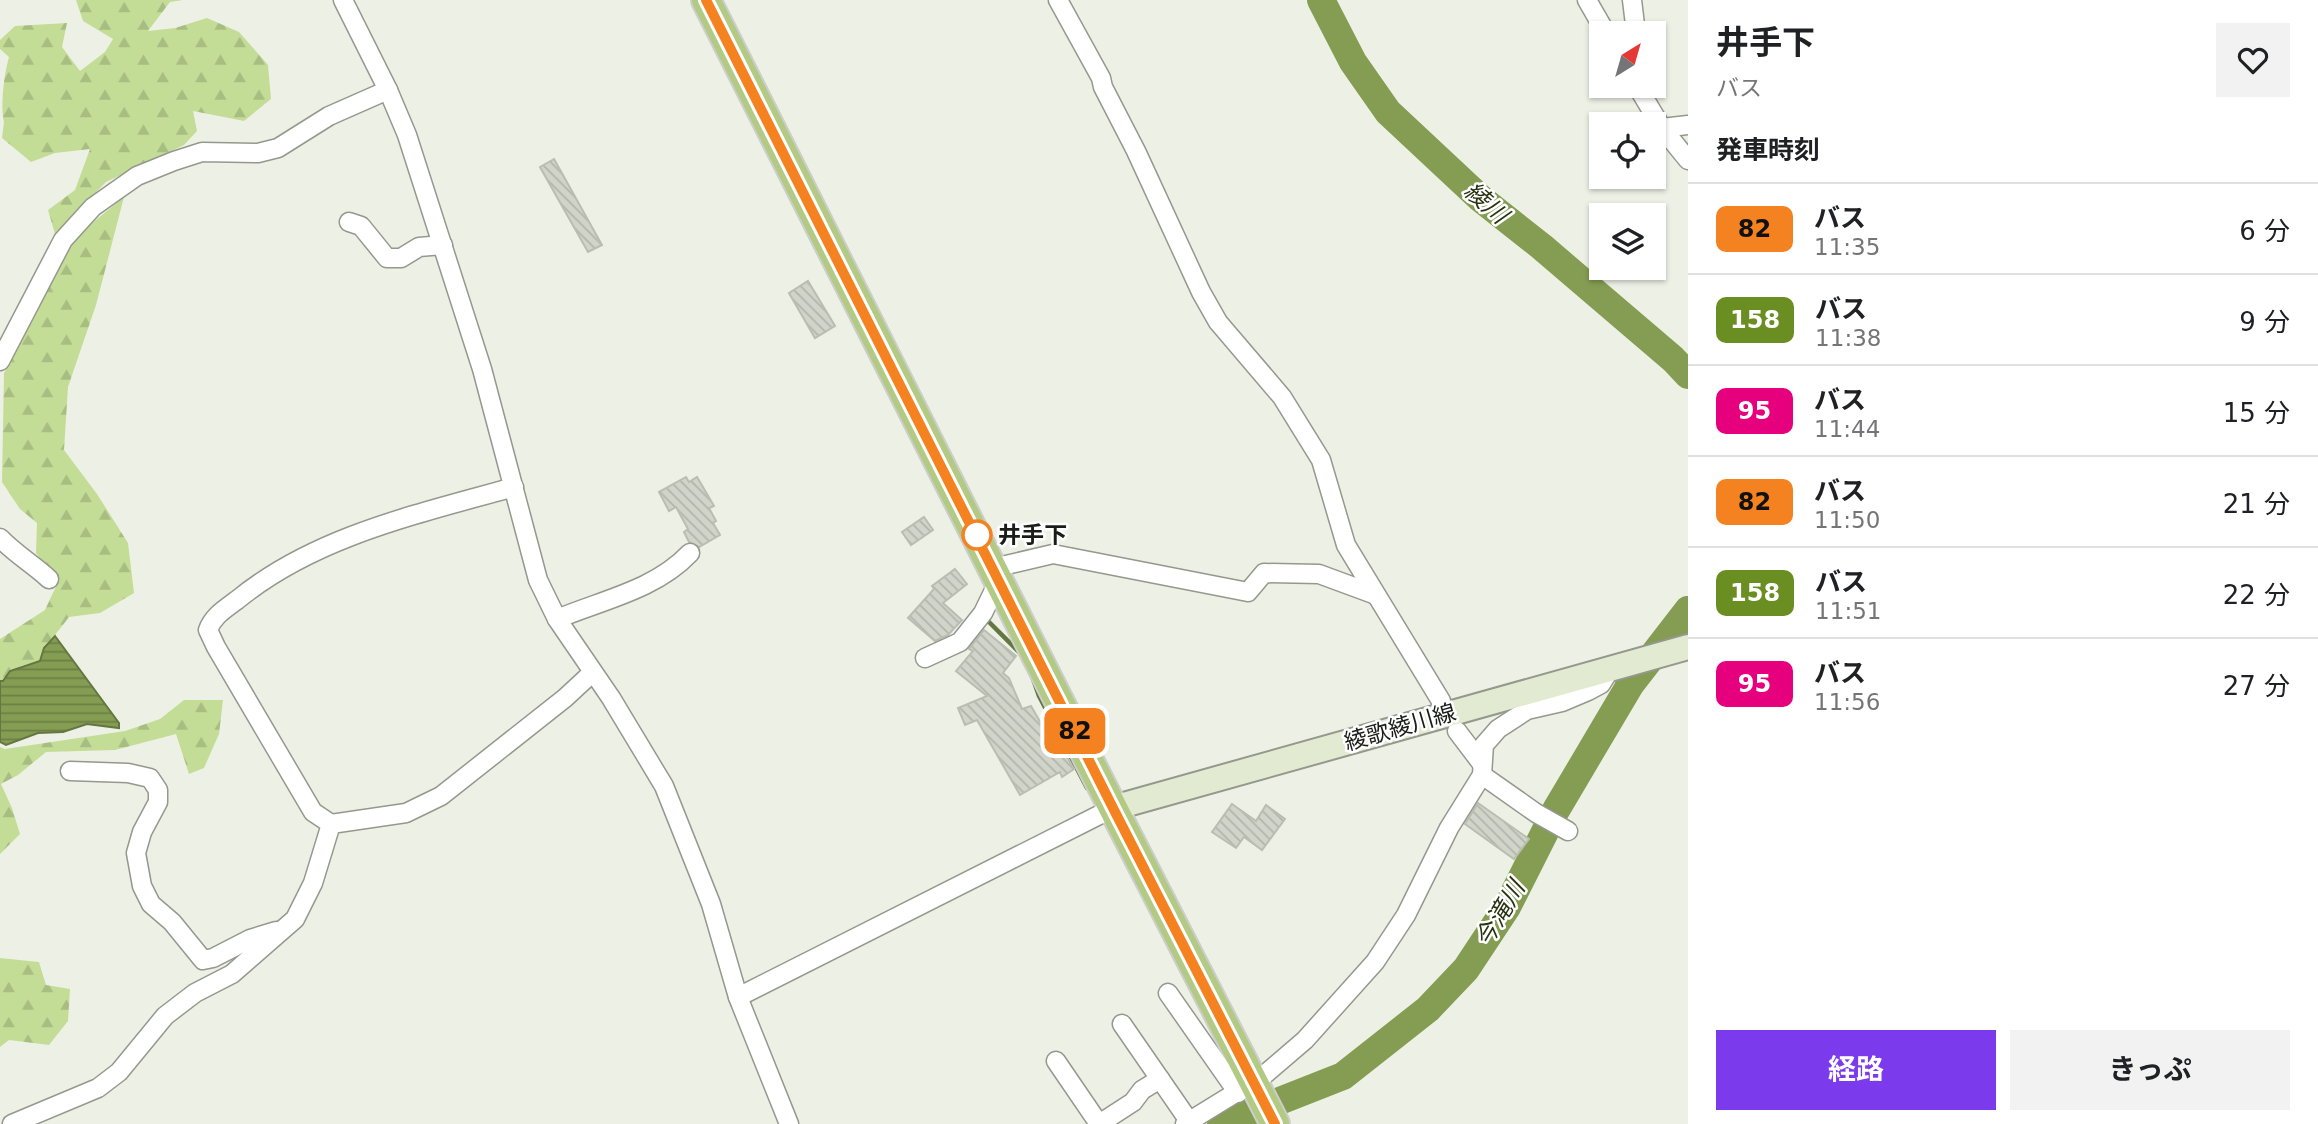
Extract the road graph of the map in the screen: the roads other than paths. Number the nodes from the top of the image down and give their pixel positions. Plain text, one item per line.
1 (343, 0) edge
2 (706, 0) edge
3 (1058, 0) edge
4 (1587, 0) edge
5 (1632, 0) edge
6 (1599, 21) edge
7 (1635, 21) edge
8 (388, 90) junction
9 (1688, 125) edge
10 (1666, 128) edge
11 (1666, 133) edge
12 (1688, 160) edge
13 (349, 222) dead end
14 (443, 244) junction
15 (0, 361) edge
16 (513, 487) junction
17 (0, 538) edge
18 (690, 553) dead end
19 (996, 574) junction
20 (49, 579) dead end
21 (1376, 595) junction
22 (557, 619) junction
23 (1688, 647) edge
24 (925, 659) dead end
25 (1616, 666) junction
26 (592, 673) junction
27 (1441, 701) dead end
28 (1457, 731) dead end
29 (1482, 770) junction
30 (71, 771) dead end
31 (1113, 808) junction
32 (331, 824) junction
33 (1568, 831) dead end
34 (283, 929) junction
35 (1168, 993) dead end
36 (738, 997) junction
37 (1122, 1024) dead end
38 (1056, 1061) dead end
39 (1160, 1079) junction
40 (1260, 1104) edge
41 (1187, 1122) edge
42 (12, 1124) edge
43 (789, 1124) edge

1 - 8 street
2 - 19 highway
3 - 21 street
4 - 6 street
5 - 7 street
8 - 14 street
8 - 15 street
9 - 10 street
11 - 12 street
13 - 14 street
14 - 16 street
16 - 22 street
16 - 32 street
17 - 20 street
18 - 22 street
19 - 21 street
19 - 24 street
19 - 31 highway
21 - 27 street
22 - 26 street
23 - 25 main road, 綾歌綾川線
25 - 29 street
25 - 31 main road, 綾歌綾川線
26 - 32 street
26 - 36 street
28 - 29 street
29 - 33 street
29 - 40 street
30 - 34 street
31 - 36 street
31 - 40 highway
32 - 34 street
34 - 42 street
35 - 40 street
36 - 43 street
37 - 39 street
38 - 39 street
39 - 41 street
40 - 41 street

